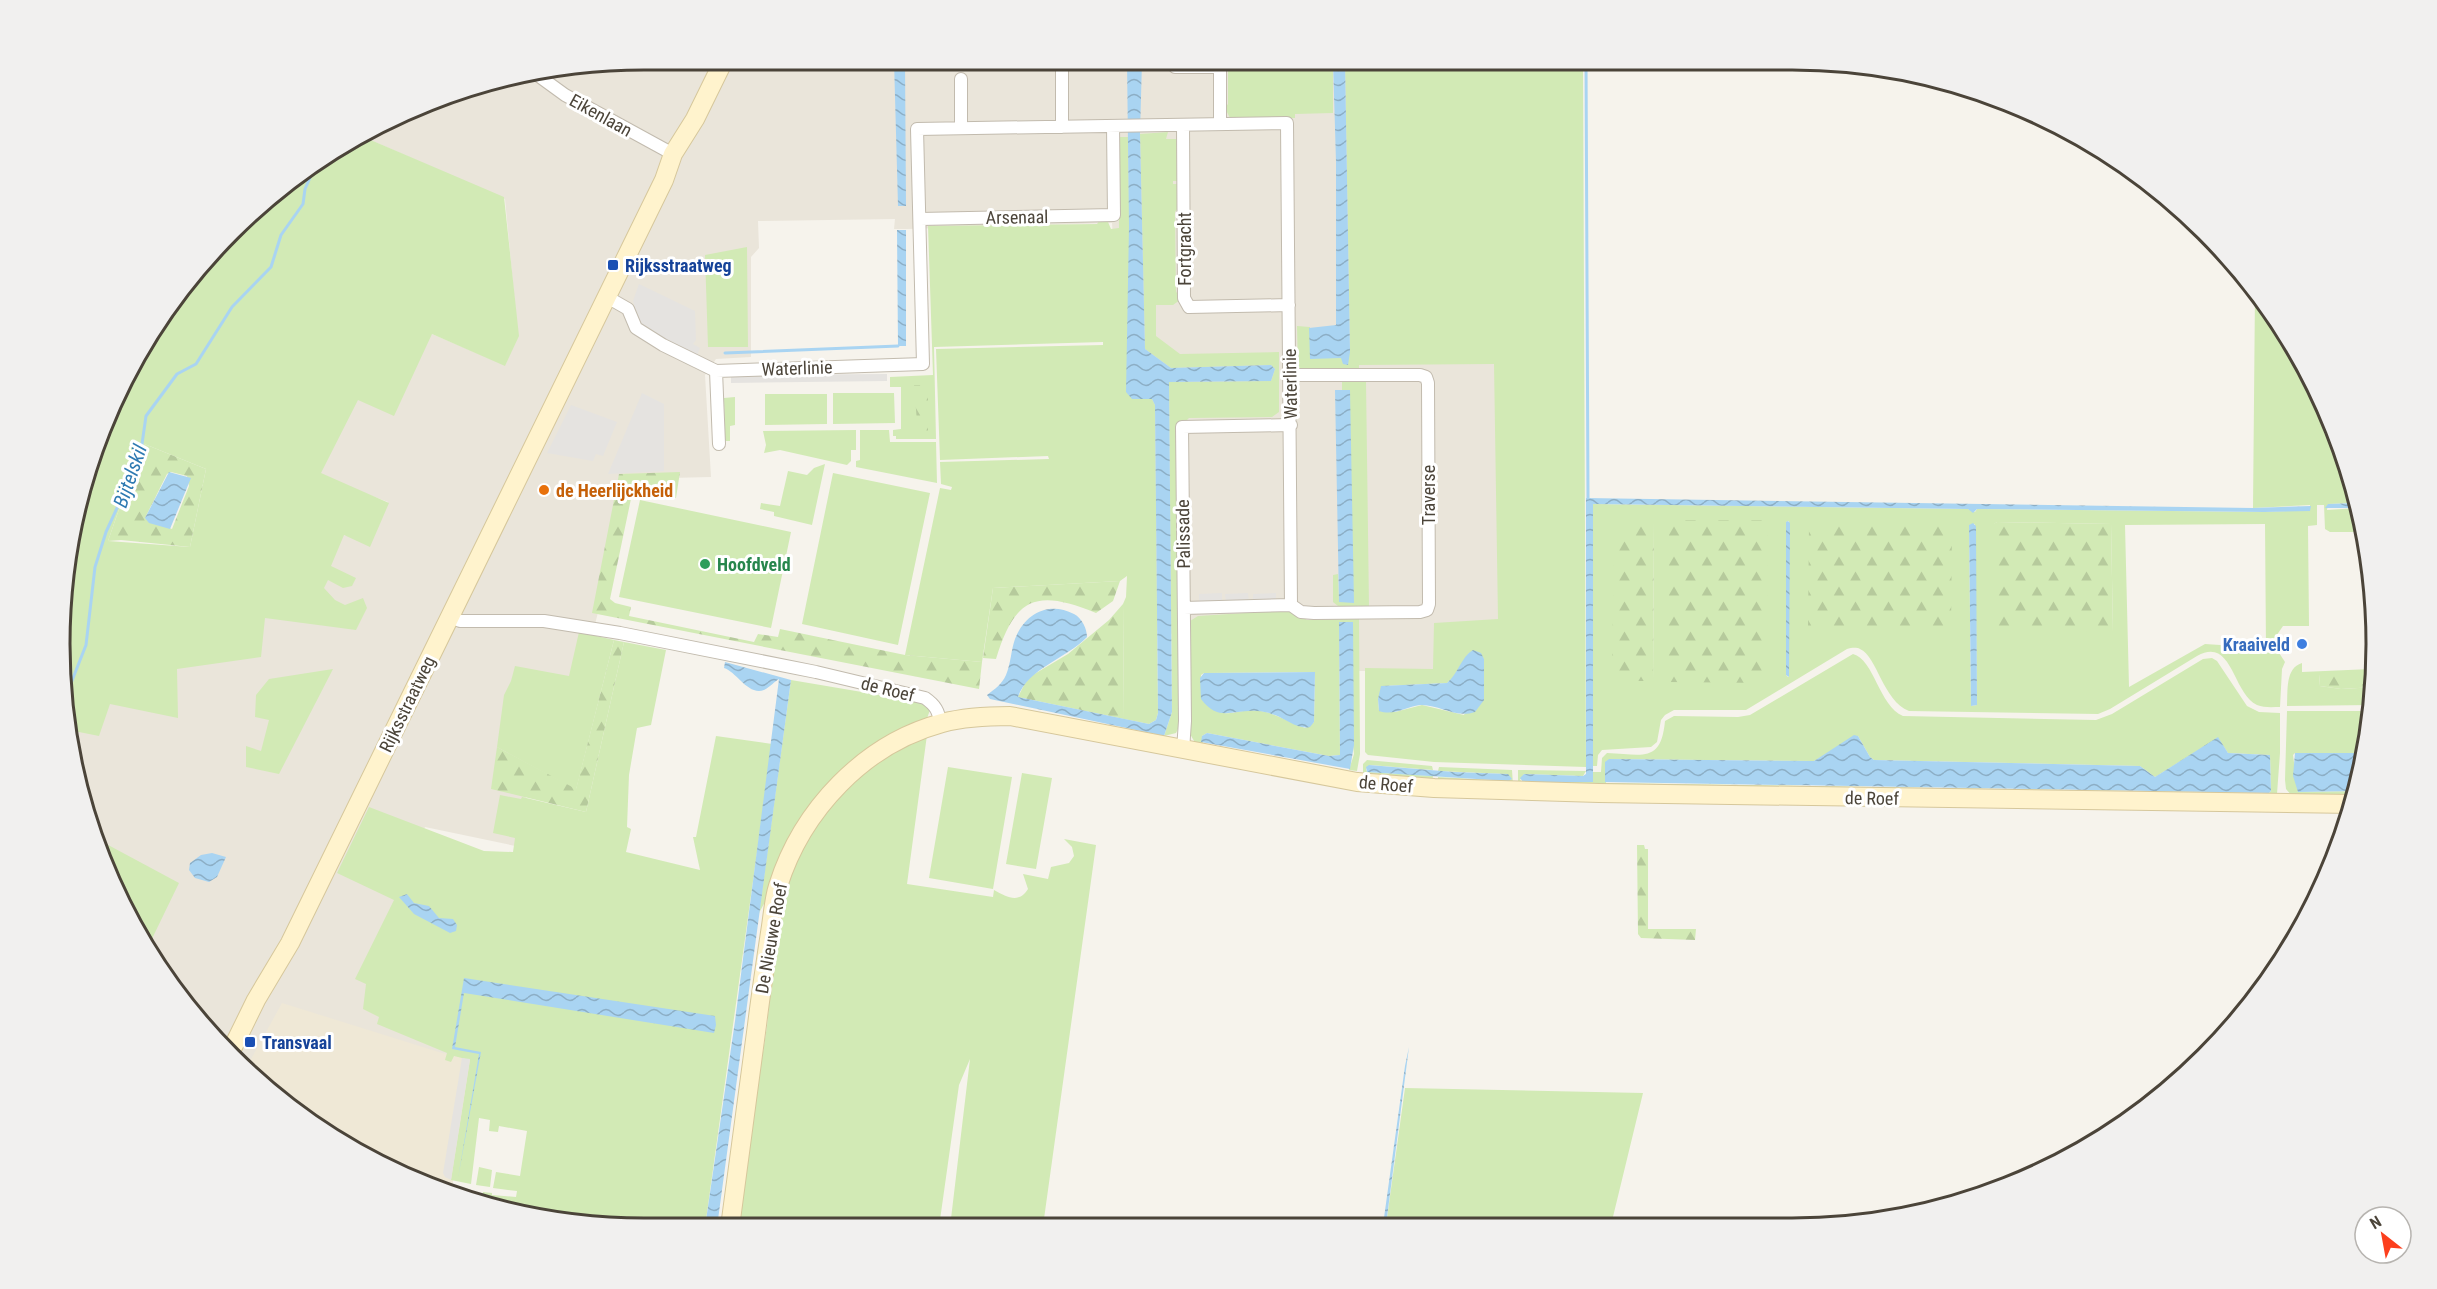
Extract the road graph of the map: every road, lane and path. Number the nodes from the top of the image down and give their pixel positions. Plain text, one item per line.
1 (719, 70) edge
2 (1062, 70) edge
3 (1220, 70) edge
4 (961, 79) dead end
5 (544, 80) edge
6 (1220, 124) junction
7 (1183, 125) junction
8 (1118, 126) junction
9 (1062, 127) junction
10 (961, 128) junction
11 (673, 154) junction
12 (920, 219) junction
13 (607, 297) junction
14 (1289, 305) junction
15 (716, 370) junction
16 (1291, 375) junction
17 (1291, 425) junction
18 (719, 444) dead end
19 (1291, 605) junction
20 (1184, 608) junction
21 (450, 617) junction
22 (940, 723) junction
23 (1183, 750) junction
24 (2344, 804) edge
25 (234, 1045) edge
26 (731, 1218) edge

1 - 11 street, Rijksstraatweg
2 - 9 street
3 - 6 street
4 - 10 street
5 - 11 street, Eikenlaan
6 - 7 street, Waterlinie
6 - 14 street, Waterlinie
7 - 8 street, Waterlinie
7 - 14 street, Fortgracht
8 - 9 street, Waterlinie
8 - 12 street, Arsenaal
9 - 10 street, Waterlinie
10 - 12 street, Waterlinie
11 - 13 street, Rijksstraatweg
12 - 15 street, Waterlinie
13 - 15 street, Waterlinie
13 - 21 street, Rijksstraatweg
14 - 16 street, Waterlinie
15 - 18 street
16 - 17 street, Waterlinie
16 - 19 street, Traverse
17 - 19 street, Waterlinie
17 - 20 street, Palissade
19 - 20 street
20 - 23 street, Palissade
21 - 22 street, de Roef
21 - 25 street, Rijksstraatweg
22 - 23 street, de Roef
22 - 26 street, De Nieuwe Roef
23 - 24 street, de Roef

